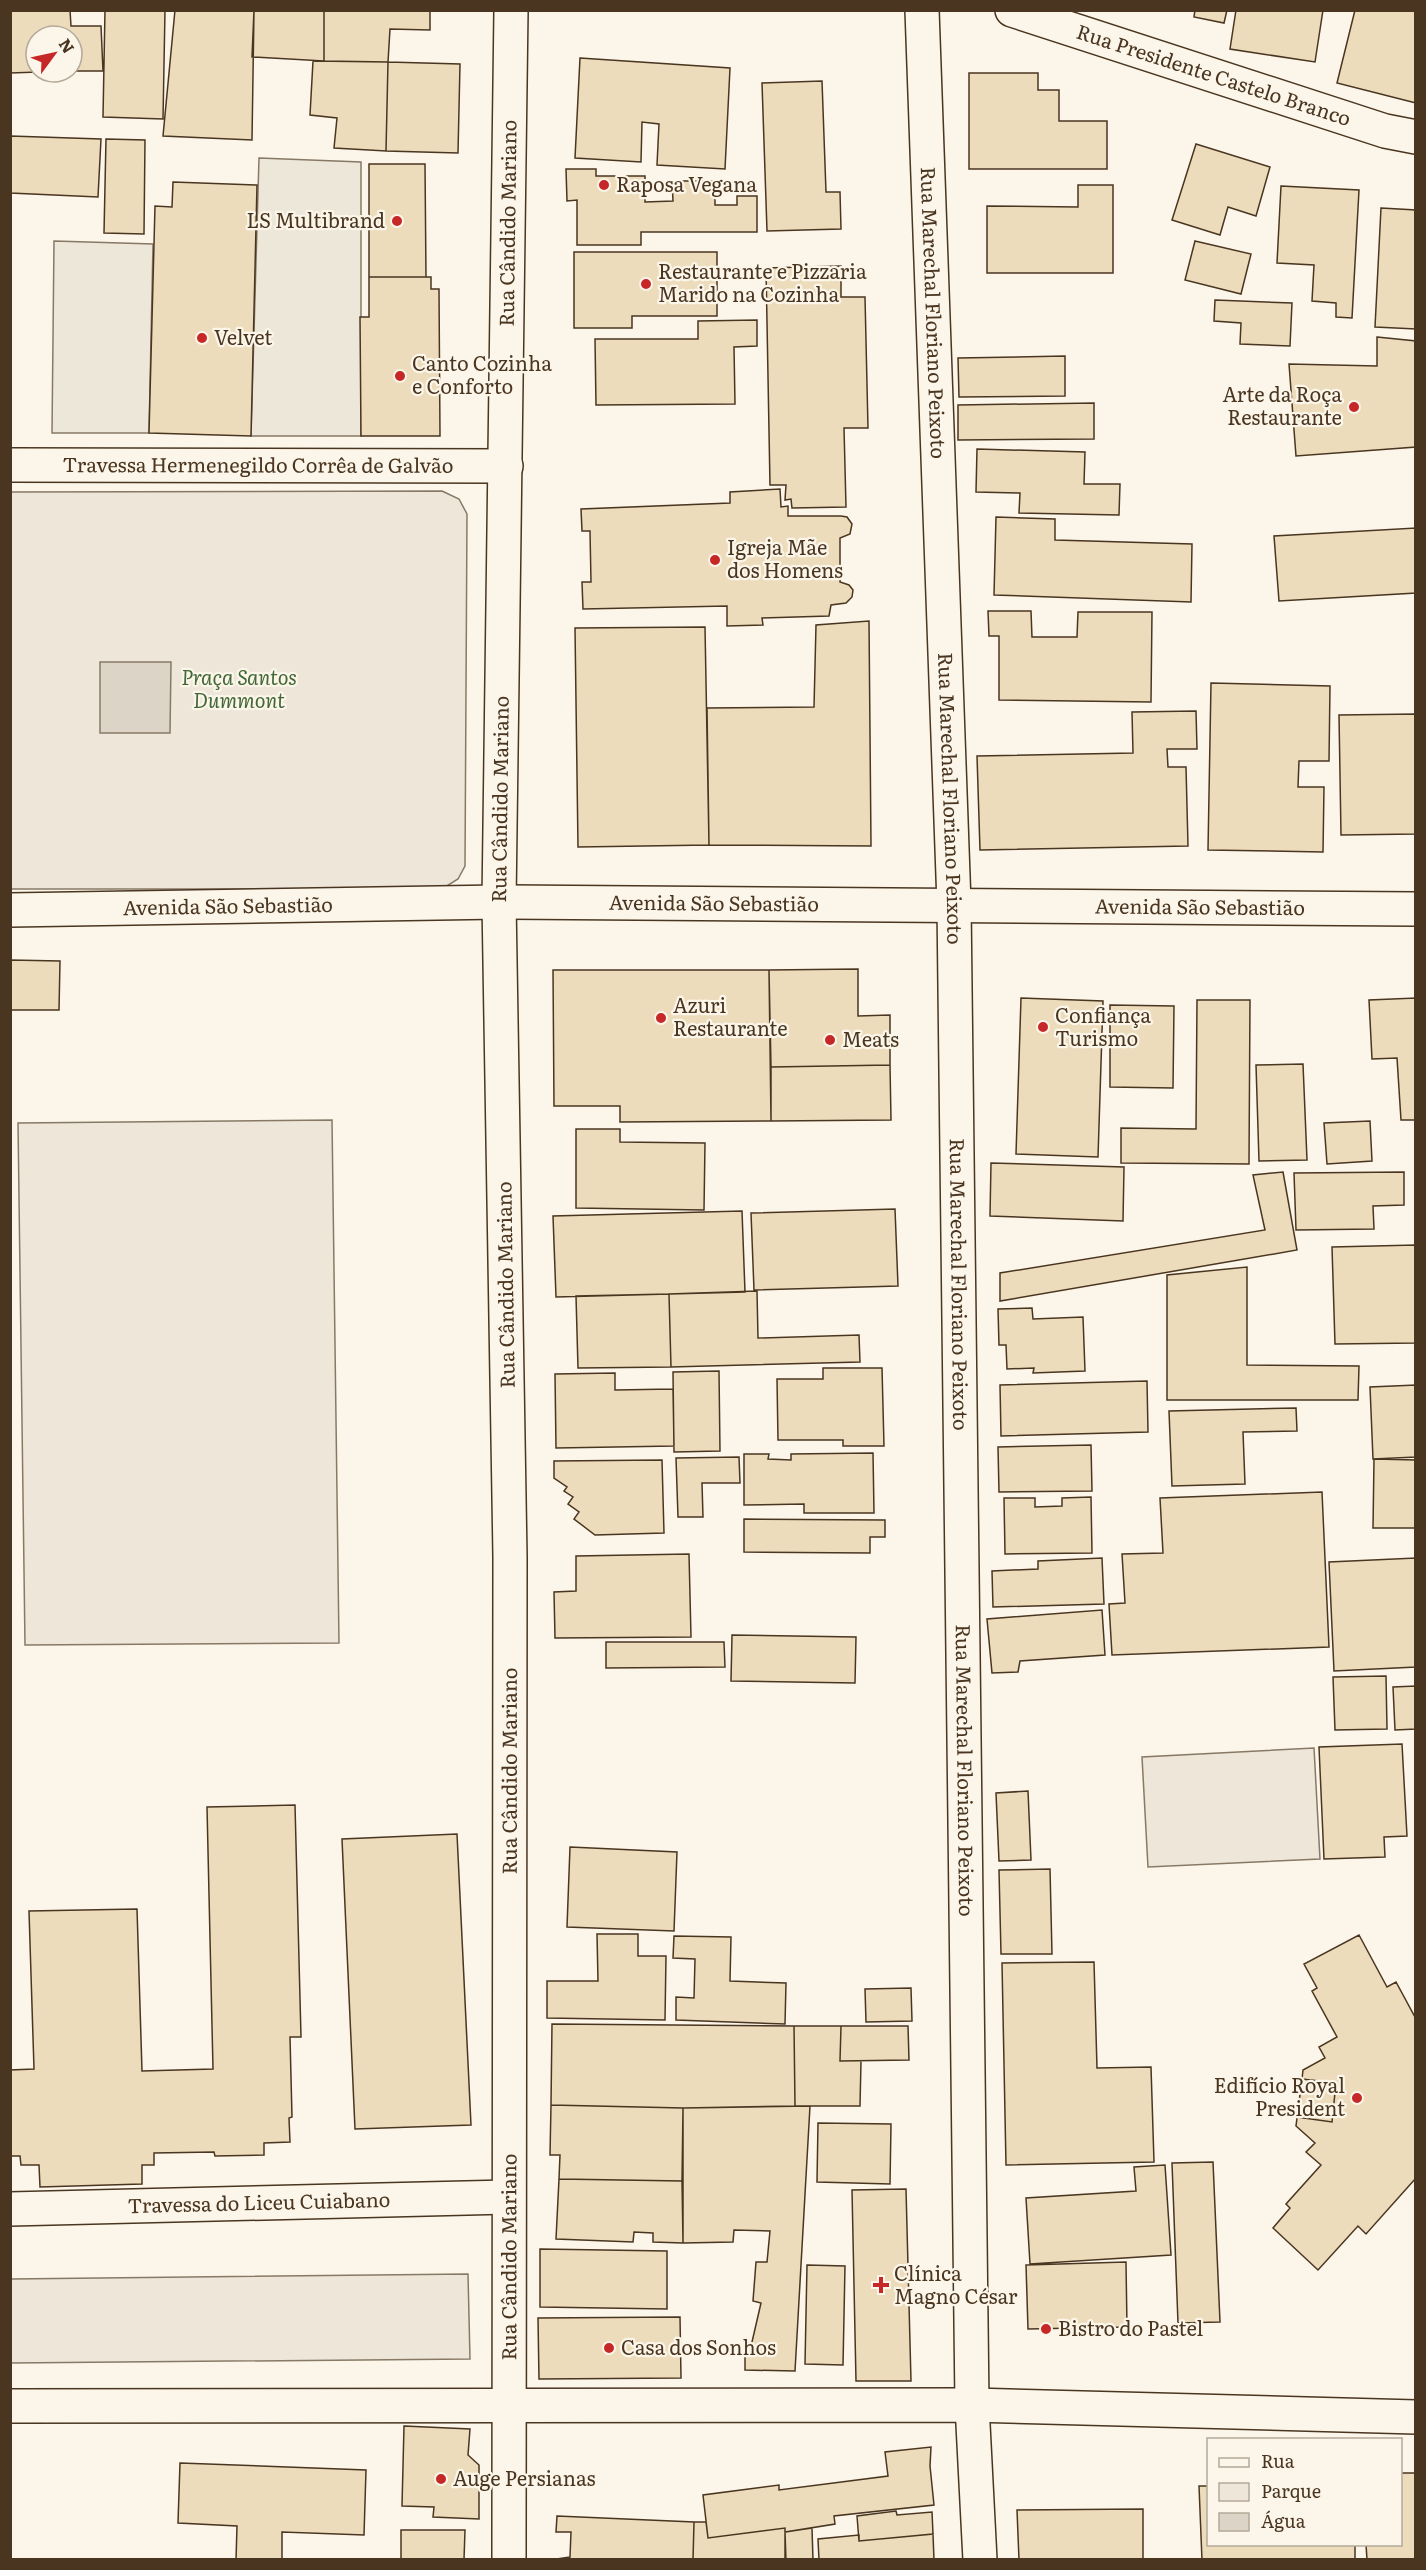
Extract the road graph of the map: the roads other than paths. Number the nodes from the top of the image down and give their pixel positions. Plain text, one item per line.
1 (511, 10) edge
2 (922, 10) edge
3 (1012, 10) edge
4 (1416, 137) edge
5 (10, 465) edge
6 (506, 466) junction
7 (499, 902) junction
8 (954, 904) junction
9 (1416, 909) edge
10 (10, 910) edge
11 (508, 2197) junction
12 (10, 2209) edge
13 (510, 2405) junction
14 (972, 2405) junction
15 (10, 2406) edge
16 (1416, 2417) edge
17 (509, 2559) edge
18 (980, 2559) edge

1 - 6 street, Rua Cândido Mariano
2 - 8 street, Rua Marechal Floriano Peixoto
3 - 4 street, Rua Presidente Castelo Branco
5 - 6 street, Travessa Hermenegildo Corrêa de Galvão
6 - 7 street, Rua Cândido Mariano
7 - 8 street, Avenida São Sebastião
7 - 10 street, Avenida São Sebastião
7 - 11 street, Rua Cândido Mariano
8 - 9 street, Avenida São Sebastião
8 - 14 street, Rua Marechal Floriano Peixoto
11 - 12 street, Travessa do Liceu Cuiabano
11 - 13 street, Rua Cândido Mariano
13 - 14 street
13 - 15 street
13 - 17 street, Rua Cândido Mariano
14 - 16 street
14 - 18 street, Rua Marechal Floriano Peixoto

